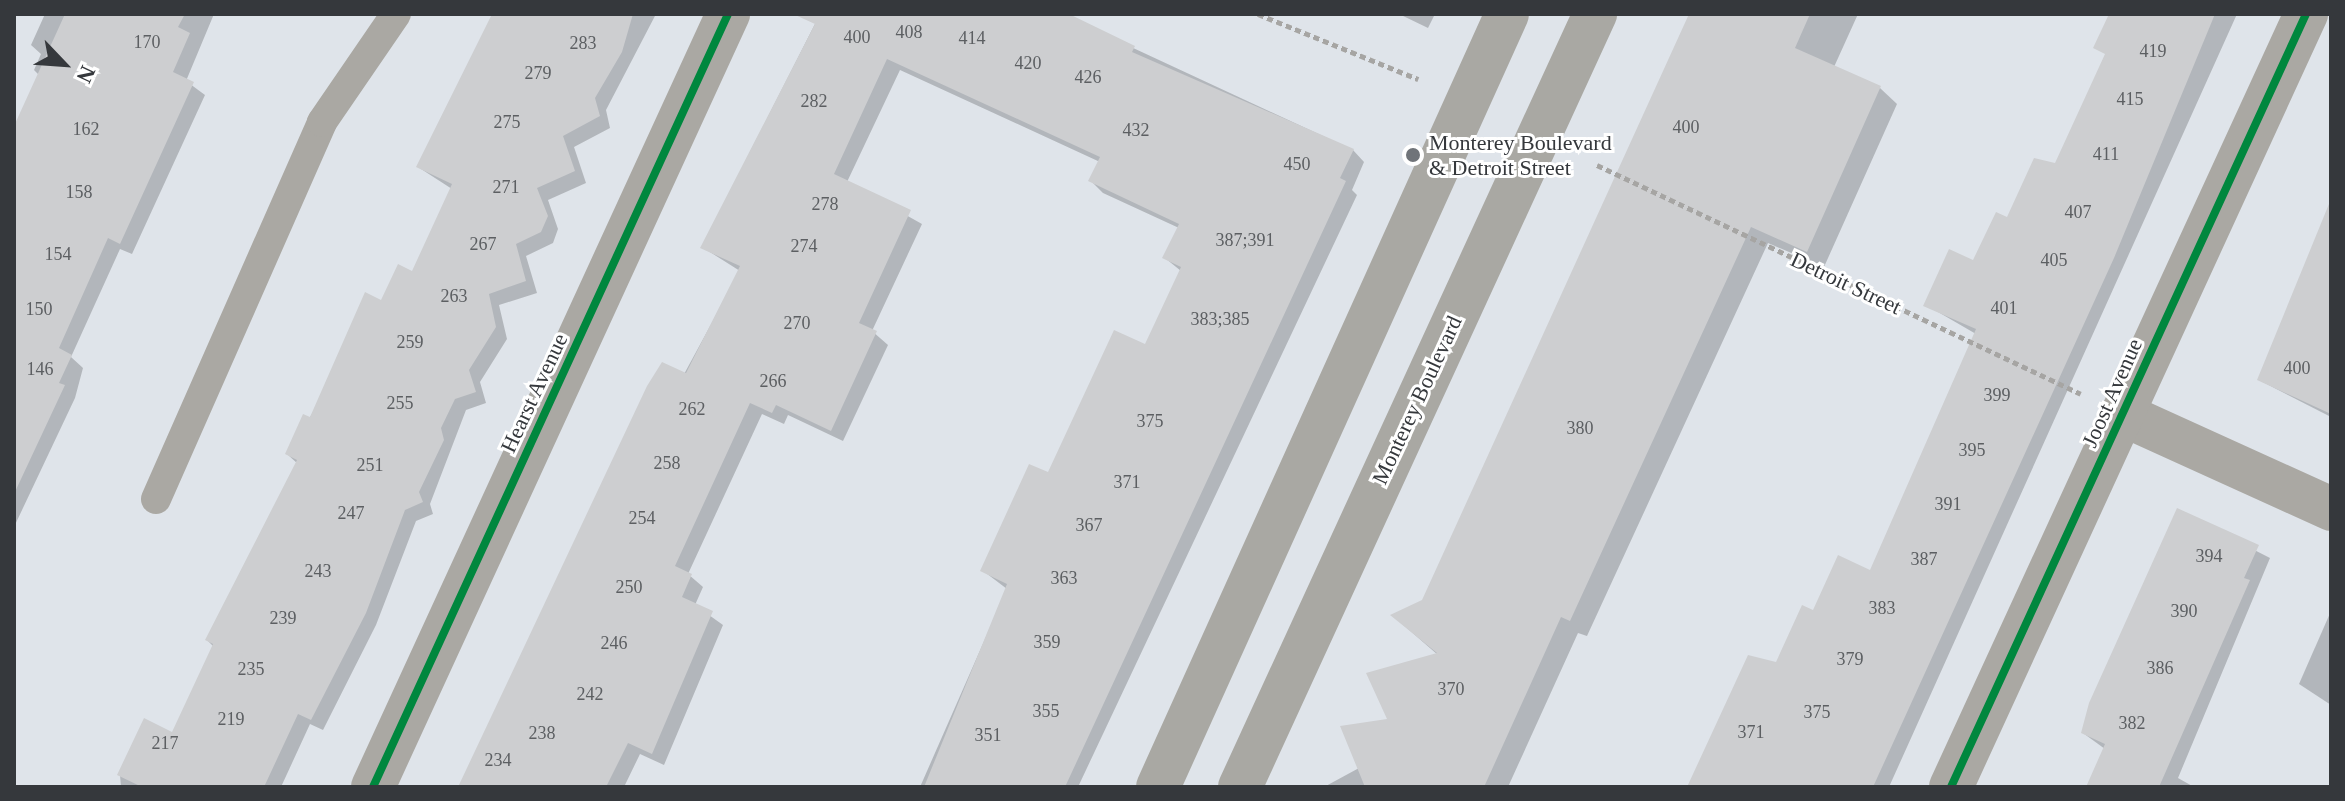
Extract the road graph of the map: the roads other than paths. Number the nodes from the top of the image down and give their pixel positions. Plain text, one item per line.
1 (396, 14) edge
2 (728, 14) edge
3 (1507, 14) edge
4 (1595, 14) edge
5 (2306, 14) edge
6 (2108, 408) junction
7 (156, 499) dead end
8 (2331, 509) edge
9 (373, 787) edge
10 (1158, 787) edge
11 (1240, 787) edge
12 (1951, 787) edge

1 - 7 lane
2 - 9 street, Hearst Avenue
3 - 10 main road
4 - 11 main road, Monterey Boulevard
5 - 6 street, Joost Avenue
6 - 8 street
6 - 12 street, Joost Avenue

